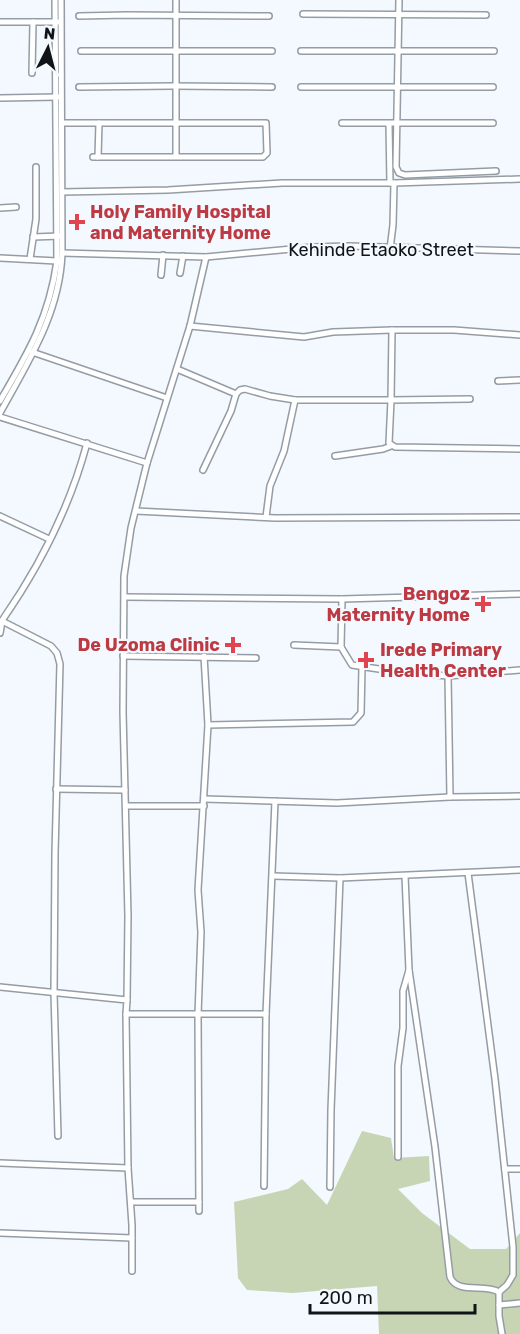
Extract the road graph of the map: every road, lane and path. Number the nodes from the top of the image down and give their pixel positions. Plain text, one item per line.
1 (55, 0) edge
2 (61, 0) edge
3 (176, 0) edge
4 (399, 0) edge
5 (303, 14) dead end
6 (176, 15) junction
7 (486, 15) dead end
8 (80, 16) dead end
9 (269, 16) dead end
10 (399, 16) junction
11 (0, 22) edge
12 (33, 22) junction
13 (58, 22) junction
14 (176, 50) junction
15 (81, 51) dead end
16 (272, 51) dead end
17 (301, 51) dead end
18 (397, 51) junction
19 (494, 51) dead end
20 (32, 73) dead end
21 (176, 86) junction
22 (79, 87) dead end
23 (272, 87) dead end
24 (301, 87) dead end
25 (397, 87) junction
26 (493, 87) dead end
27 (0, 98) edge
28 (58, 98) junction
29 (62, 123) junction
30 (99, 123) junction
31 (176, 123) junction
32 (342, 123) dead end
33 (493, 123) dead end
34 (389, 124) junction
35 (398, 124) junction
36 (176, 156) junction
37 (36, 167) dead end
38 (496, 171) dead end
39 (520, 179) edge
40 (392, 183) junction
41 (62, 192) junction
42 (59, 203) junction
43 (16, 207) dead end
44 (0, 208) edge
45 (60, 236) junction
46 (33, 237) junction
47 (390, 249) junction
48 (520, 251) edge
49 (62, 253) junction
50 (163, 255) junction
51 (183, 256) junction
52 (206, 257) junction
53 (0, 258) edge
54 (30, 259) junction
55 (57, 261) junction
56 (180, 273) dead end
57 (161, 275) dead end
58 (190, 326) junction
59 (392, 330) junction
60 (520, 335) edge
61 (31, 352) junction
62 (177, 369) junction
63 (520, 380) edge
64 (498, 381) dead end
65 (236, 394) junction
66 (167, 398) junction
67 (470, 399) dead end
68 (295, 400) junction
69 (391, 400) junction
70 (0, 402) edge
71 (0, 412) edge
72 (0, 417) edge
73 (87, 443) junction
74 (391, 446) junction
75 (520, 450) edge
76 (334, 456) dead end
77 (147, 463) junction
78 (203, 470) dead end
79 (136, 511) junction
80 (0, 516) edge
81 (266, 517) junction
82 (520, 517) edge
83 (49, 539) junction
84 (520, 594) edge
85 (125, 597) junction
86 (342, 599) junction
87 (1, 622) edge
88 (0, 633) edge
89 (294, 645) dead end
90 (341, 647) junction
91 (123, 656) junction
92 (204, 656) junction
93 (256, 658) dead end
94 (362, 668) junction
95 (520, 670) edge
96 (448, 676) junction
97 (207, 725) junction
98 (56, 789) junction
99 (125, 790) junction
100 (520, 796) edge
101 (450, 797) junction
102 (204, 799) junction
103 (275, 801) junction
104 (127, 806) junction
105 (204, 806) junction
106 (520, 870) edge
107 (468, 873) junction
108 (273, 876) junction
109 (405, 876) junction
110 (340, 878) junction
111 (409, 970) junction
112 (0, 987) edge
113 (54, 993) junction
114 (127, 1000) junction
115 (126, 1014) junction
116 (266, 1014) junction
117 (198, 1015) junction
118 (58, 1136) dead end
119 (398, 1157) dead end
120 (0, 1163) edge
121 (128, 1168) junction
122 (505, 1169) junction
123 (520, 1169) edge
124 (264, 1186) dead end
125 (330, 1187) dead end
126 (131, 1202) junction
127 (199, 1202) junction
128 (199, 1211) dead end
129 (0, 1233) edge
130 (132, 1238) junction
131 (132, 1271) dead end
132 (499, 1292) junction
133 (520, 1304) edge
134 (499, 1305) junction
135 (502, 1334) edge

1 - 13 street
2 - 13 street
3 - 6 street
4 - 10 street
5 - 10 street
6 - 8 street
6 - 9 street
6 - 14 street
7 - 10 street
10 - 18 street
11 - 12 street
12 - 13 street
12 - 20 street
13 - 28 street
14 - 15 street
14 - 16 street
14 - 21 street
17 - 18 street
18 - 19 street
18 - 25 street
21 - 22 street
21 - 23 street
21 - 31 street
24 - 25 street
25 - 26 street
25 - 35 street
27 - 28 street
28 - 29 street
28 - 42 street
29 - 30 street
29 - 41 street
30 - 31 street
30 - 36 street
31 - 36 street
31 - 36 street
32 - 34 street
33 - 35 street
34 - 35 street
34 - 40 street
35 - 38 street
37 - 46 street
39 - 40 street
40 - 41 street
40 - 47 street
41 - 42 street
42 - 45 street
43 - 44 street
45 - 46 street
45 - 49 street
45 - 55 street
46 - 54 street
47 - 48 street, Kehinde Etaoko Street
47 - 52 street, Kehinde Etaoko Street
49 - 50 street, Kehinde Etaoko Street
49 - 61 street
50 - 51 street, Kehinde Etaoko Street
50 - 57 street
51 - 52 street, Kehinde Etaoko Street
51 - 56 street
52 - 58 street
53 - 54 street
54 - 55 street
55 - 61 street
58 - 59 street
58 - 62 street
59 - 60 street
59 - 69 street
61 - 66 street
61 - 70 street
61 - 71 street
62 - 65 street
62 - 66 street
63 - 64 street
65 - 68 street
65 - 78 street
66 - 77 street
67 - 69 street
68 - 69 street
68 - 81 street
69 - 74 street
72 - 73 street
73 - 77 street
73 - 83 street
74 - 75 street
74 - 76 street
77 - 79 street
79 - 81 street
79 - 85 street
80 - 83 street
81 - 82 street
83 - 87 street
84 - 86 street
85 - 86 street
85 - 91 street
86 - 90 street
87 - 88 street
87 - 98 street
89 - 90 street
90 - 94 street
91 - 92 street
91 - 99 street
92 - 93 street
92 - 97 street
94 - 96 street
94 - 97 street
95 - 96 street
96 - 101 street
97 - 102 street
98 - 99 street
98 - 113 street
99 - 104 street
100 - 101 street
101 - 103 street
102 - 103 street
102 - 105 street
103 - 108 street
104 - 105 street
104 - 114 street
105 - 117 street
106 - 107 street
107 - 109 street
107 - 122 street
108 - 110 street
108 - 116 street
109 - 110 street
109 - 111 street
110 - 125 street
111 - 119 street
111 - 132 street
112 - 113 street
113 - 114 street
113 - 118 street
114 - 115 street
115 - 117 street
115 - 121 street
116 - 117 street
116 - 124 street
117 - 127 street
120 - 121 street
121 - 126 street
122 - 123 street
122 - 132 street
126 - 127 street
126 - 130 street
127 - 128 street
129 - 130 street
130 - 131 street
132 - 134 street
133 - 134 street
134 - 135 street

